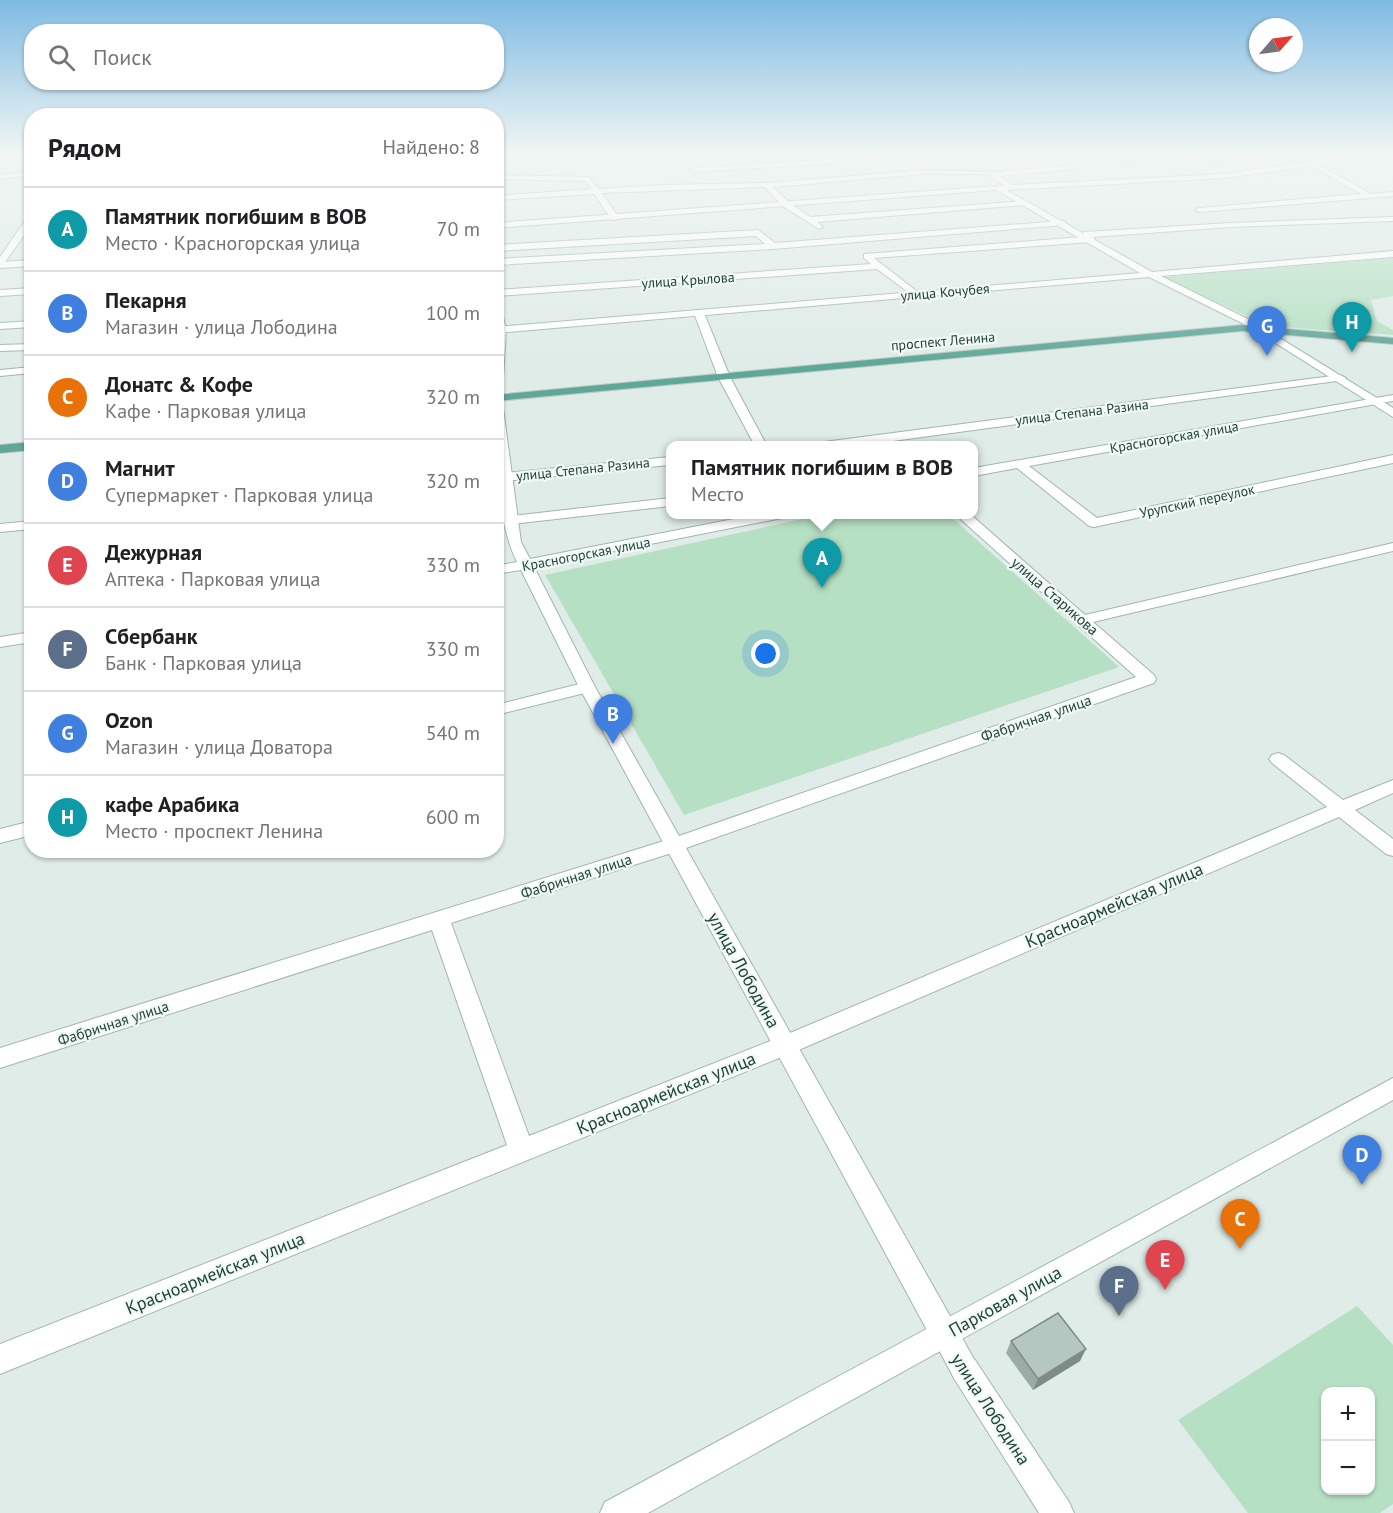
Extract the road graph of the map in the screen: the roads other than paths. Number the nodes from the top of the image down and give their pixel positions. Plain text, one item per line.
1 (532, 224) edge
2 (814, 224) edge
3 (1055, 224) edge
4 (1063, 224) edge
5 (1269, 224) edge
6 (504, 225) edge
7 (24, 229) edge
8 (1088, 237) junction
9 (840, 241) junction
10 (773, 246) junction
11 (504, 248) edge
12 (1393, 254) edge
13 (867, 256) junction
14 (504, 262) edge
15 (24, 263) edge
16 (0, 264) edge
17 (879, 266) junction
18 (1151, 275) junction
19 (24, 292) edge
20 (504, 292) edge
21 (0, 293) edge
22 (916, 295) junction
23 (699, 313) junction
24 (24, 324) edge
25 (0, 326) edge
26 (504, 330) edge
27 (1262, 330) junction
28 (1393, 341) edge
29 (24, 346) edge
30 (0, 348) edge
31 (24, 371) edge
32 (0, 373) edge
33 (724, 377) junction
34 (1340, 378) junction
35 (1393, 398) edge
36 (504, 399) edge
37 (1374, 401) junction
38 (1393, 413) edge
39 (758, 441) edge
40 (888, 441) edge
41 (24, 447) edge
42 (0, 449) edge
43 (1393, 459) edge
44 (666, 461) edge
45 (1019, 464) junction
46 (978, 471) edge
47 (504, 477) edge
48 (504, 489) edge
49 (666, 502) edge
50 (761, 519) edge
51 (968, 519) edge
52 (512, 520) junction
53 (24, 526) edge
54 (0, 528) edge
55 (1393, 548) edge
56 (528, 566) junction
57 (504, 569) edge
58 (1084, 620) junction
59 (24, 638) edge
60 (0, 642) edge
61 (1148, 679) joint
62 (587, 687) junction
63 (504, 708) edge
64 (1278, 759) dead end
65 (1393, 786) edge
66 (1340, 808) junction
67 (24, 830) edge
68 (0, 836) edge
69 (674, 845) junction
70 (1393, 849) edge
71 (439, 919) junction
72 (786, 1045) junction
73 (0, 1058) edge
74 (1393, 1088) edge
75 (522, 1150) junction
76 (945, 1335) junction
77 (0, 1359) edge
78 (616, 1513) edge
79 (1058, 1513) edge

1 - 6 street
2 - 9 street
3 - 9 street
4 - 8 street
5 - 8 street
7 - 16 street
8 - 13 street
8 - 18 street
9 - 10 street
9 - 13 street
10 - 11 street
10 - 14 street
12 - 18 street, улица Кочубея
13 - 17 street
15 - 16 street
17 - 20 street, улица Крылова
17 - 22 street
18 - 22 street, улица Кочубея
18 - 27 street
19 - 21 street
22 - 23 street, улица Кочубея
23 - 26 street, улица Кочубея
23 - 33 street
24 - 25 street
27 - 28 main road, проспект Ленина
27 - 33 main road, проспект Ленина
27 - 34 street
29 - 30 street
31 - 32 street
33 - 36 main road, проспект Ленина
33 - 39 street
34 - 37 street
34 - 40 street, улица Степана Разина
35 - 37 street
37 - 38 street
37 - 45 street, Красногорская улица
41 - 42 main road
43 - 45 street, Урупский переулок
44 - 47 street, улица Степана Разина
45 - 46 street, Красногорская улица
48 - 52 street, улица Лободина
49 - 52 street
50 - 56 street, Красногорская улица
51 - 58 street, улица Старикова
52 - 56 street, улица Лободина
53 - 54 street
55 - 58 street
56 - 57 street, Красногорская улица
56 - 62 street, улица Лободина
58 - 61 street, улица Старикова
59 - 60 street
61 - 69 street, Фабричная улица
62 - 63 street
62 - 69 street, улица Лободина
64 - 66 street
65 - 66 street, Красноармейская улица
66 - 70 street
66 - 72 street, Красноармейская улица
67 - 68 street
69 - 71 street, Фабричная улица
69 - 72 street, улица Лободина
71 - 73 street, Фабричная улица
71 - 75 street
72 - 75 street, Красноармейская улица
72 - 76 street, улица Лободина
74 - 76 street, Парковая улица
75 - 77 street, Красноармейская улица
76 - 78 street, Парковая улица
76 - 79 street, улица Лободина

